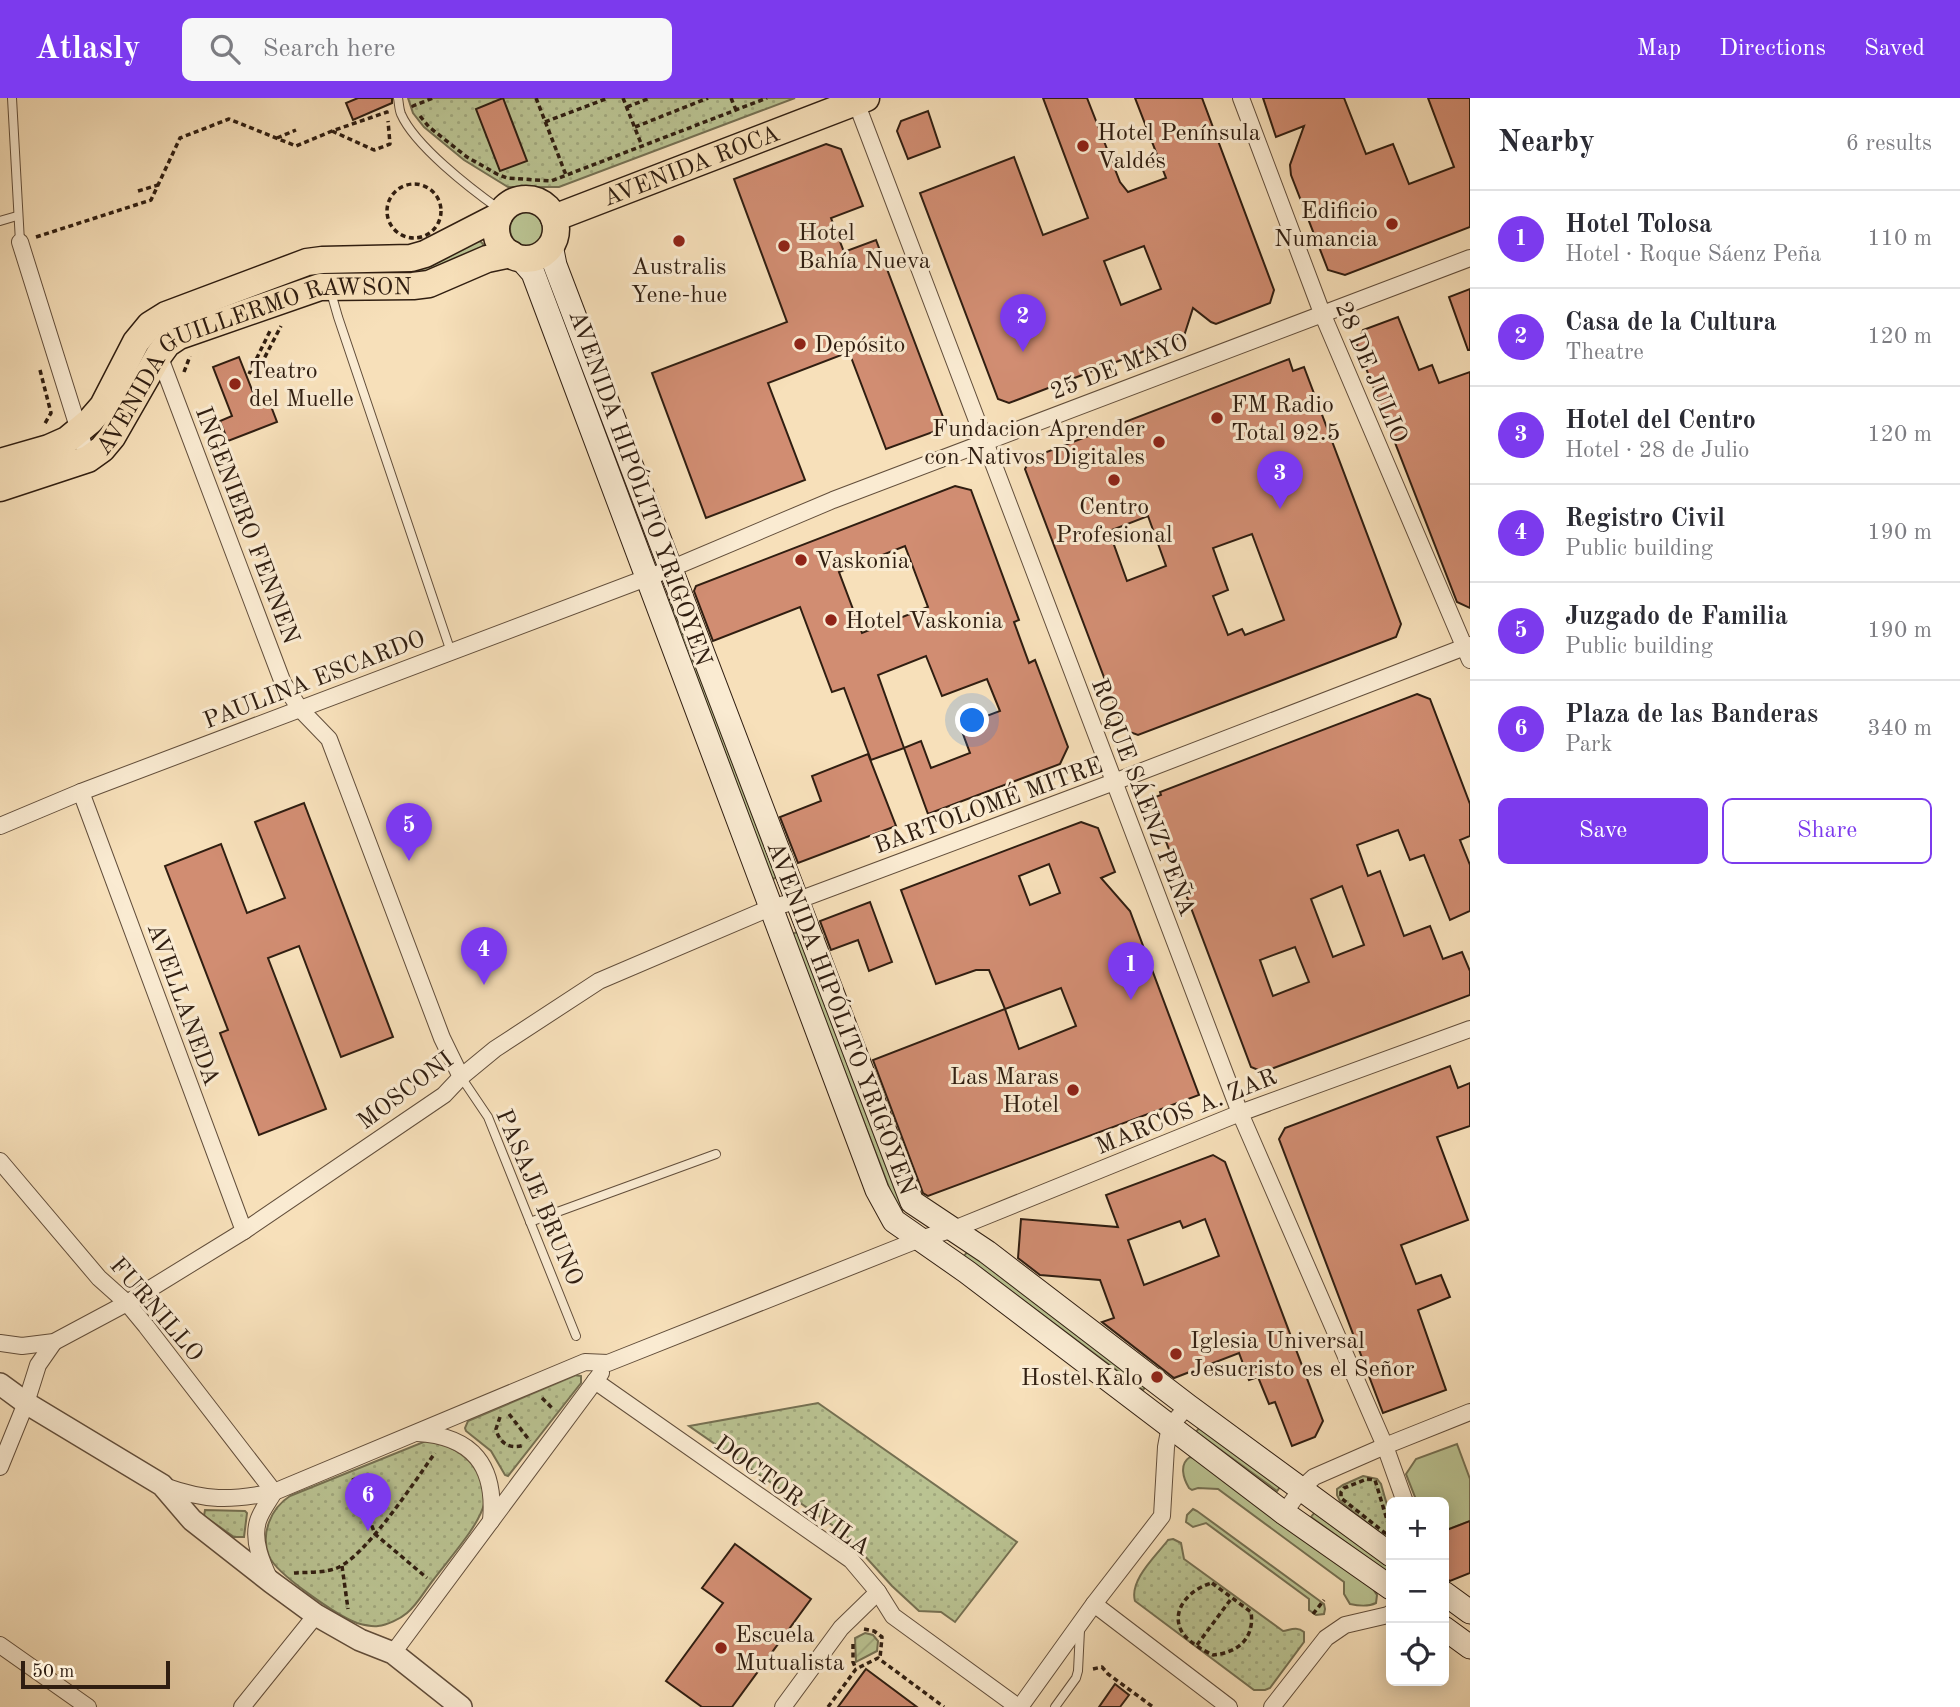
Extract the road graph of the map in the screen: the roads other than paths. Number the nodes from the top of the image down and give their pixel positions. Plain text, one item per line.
1 (12, 98) edge
2 (398, 98) edge
3 (1241, 98) edge
4 (861, 100) edge
5 (501, 214) junction
6 (17, 216) junction
7 (554, 218) junction
8 (0, 221) edge
9 (20, 242) joint
10 (551, 245) junction
11 (516, 256) junction
12 (1470, 258) edge
13 (330, 286) junction
14 (1322, 313) junction
15 (159, 355) junction
16 (78, 431) junction
17 (986, 441) junction
18 (88, 458) junction
19 (0, 462) edge
20 (0, 488) edge
21 (670, 569) junction
22 (645, 577) junction
23 (1468, 651) edge
24 (451, 652) junction
25 (300, 709) junction
26 (1114, 782) junction
27 (81, 792) junction
28 (0, 826) edge
29 (796, 901) junction
30 (770, 908) junction
31 (1470, 1029) edge
32 (461, 1077) junction
33 (1240, 1112) junction
34 (716, 1154) dead end
35 (0, 1161) edge
36 (530, 1222) junction
37 (954, 1229) junction
38 (244, 1231) junction
39 (920, 1240) junction
40 (127, 1303) junction
41 (576, 1336) dead end
42 (54, 1342) junction
43 (0, 1343) edge
44 (608, 1363) junction
45 (595, 1381) junction
46 (0, 1384) edge
47 (26, 1403) junction
48 (1188, 1406) junction
49 (1470, 1412) edge
50 (1170, 1426) junction
51 (415, 1433) junction
52 (1385, 1446) junction
53 (0, 1467) edge
54 (162, 1485) junction
55 (1303, 1488) junction
56 (274, 1492) junction
57 (1403, 1497) edge
58 (1284, 1513) junction
59 (491, 1521) junction
60 (1386, 1551) edge
61 (271, 1582) junction
62 (1386, 1584) edge
63 (878, 1592) junction
64 (1449, 1597) edge
65 (1094, 1604) junction
66 (1470, 1612) edge
67 (316, 1615) junction
68 (1386, 1615) edge
69 (1080, 1623) junction
70 (1449, 1632) edge
71 (0, 1645) edge
72 (1470, 1647) edge
73 (393, 1653) junction
74 (88, 1707) edge
75 (242, 1707) edge
76 (461, 1707) edge
77 (783, 1707) edge
78 (1019, 1707) edge
79 (1055, 1707) edge
80 (1229, 1707) edge
81 (1272, 1707) edge

1 - 6 lane
2 - 5 lane
3 - 14 street, 28 DE JULIO
4 - 7 main road, AVENIDA ROCA
4 - 17 street, ROQUE SÁENZ PEÑA
5 - 7 main road
5 - 11 main road
5 - 16 main road, AVENIDA GUILLERMO RAWSON
6 - 8 lane
6 - 9 lane
7 - 10 main road
9 - 16 street
10 - 11 main road
10 - 21 main road, AVENIDA HIPÓLITO YRIGOYEN
11 - 13 main road, AVENIDA GUILLERMO RAWSON
11 - 22 main road, AVENIDA HIPÓLITO YRIGOYEN
12 - 14 street, 25 DE MAYO
13 - 15 main road, AVENIDA GUILLERMO RAWSON
13 - 24 lane
14 - 17 street, 25 DE MAYO
14 - 23 street, 28 DE JULIO
15 - 18 main road, AVENIDA GUILLERMO RAWSON
15 - 25 street, INGENIERO FENNEN
16 - 18 street
16 - 19 main road, AVENIDA GUILLERMO RAWSON
17 - 21 street, 25 DE MAYO
17 - 26 street, ROQUE SÁENZ PEÑA
18 - 20 main road, AVENIDA GUILLERMO RAWSON
21 - 22 street, PAULINA ESCARDO
21 - 29 main road, AVENIDA HIPÓLITO YRIGOYEN
22 - 24 street, PAULINA ESCARDO
22 - 30 main road, AVENIDA HIPÓLITO YRIGOYEN
23 - 26 street, BARTOLOMÉ MITRE
24 - 25 street, PAULINA ESCARDO
25 - 27 street, PAULINA ESCARDO
25 - 32 street, INGENIERO FENNEN
26 - 29 street, BARTOLOMÉ MITRE
26 - 33 street, ROQUE SÁENZ PEÑA
27 - 28 street, PAULINA ESCARDO
27 - 38 street, AVELLANEDA
29 - 30 street, MOSCONI
29 - 37 main road, AVENIDA HIPÓLITO YRIGOYEN
30 - 32 street, MOSCONI
30 - 39 main road, AVENIDA HIPÓLITO YRIGOYEN
31 - 33 street, MARCOS A. ZAR
32 - 36 lane, PASAJE BRUNO
32 - 38 street, MOSCONI
33 - 37 street, MARCOS A. ZAR
33 - 52 street, ROQUE SÁENZ PEÑA
34 - 36 lane
35 - 40 street, FURNILLO
36 - 41 lane, PASAJE BRUNO
37 - 39 street, MARCOS A. ZAR
37 - 48 main road, AVENIDA HIPÓLITO YRIGOYEN
38 - 40 street, MOSCONI
39 - 44 street, MARCOS A. ZAR
39 - 50 main road, AVENIDA HIPÓLITO YRIGOYEN
40 - 42 street, MOSCONI
40 - 56 street, FURNILLO
42 - 43 street, MOSCONI
42 - 47 street
44 - 45 street
44 - 51 street, MARCOS A. ZAR
45 - 59 street
45 - 63 street, DOCTOR ÁVILA
46 - 47 street
47 - 53 street
47 - 54 street
48 - 50 street
48 - 55 main road, AVENIDA HIPÓLITO YRIGOYEN
49 - 52 street
50 - 58 main road, AVENIDA HIPÓLITO YRIGOYEN
50 - 65 street
51 - 56 street
51 - 59 street
52 - 55 street
52 - 57 street, ROQUE SÁENZ PEÑA
54 - 56 street
54 - 61 street
55 - 58 street
55 - 60 main road, AVENIDA HIPÓLITO YRIGOYEN
56 - 61 street
58 - 62 main road, AVENIDA HIPÓLITO YRIGOYEN
59 - 73 street
61 - 67 street
63 - 77 street
63 - 78 street, DOCTOR ÁVILA
64 - 66 main road
65 - 69 street
65 - 80 street
67 - 73 street
67 - 75 street
68 - 81 street
69 - 78 street
69 - 79 lane
70 - 72 main road
71 - 74 street
73 - 76 street

